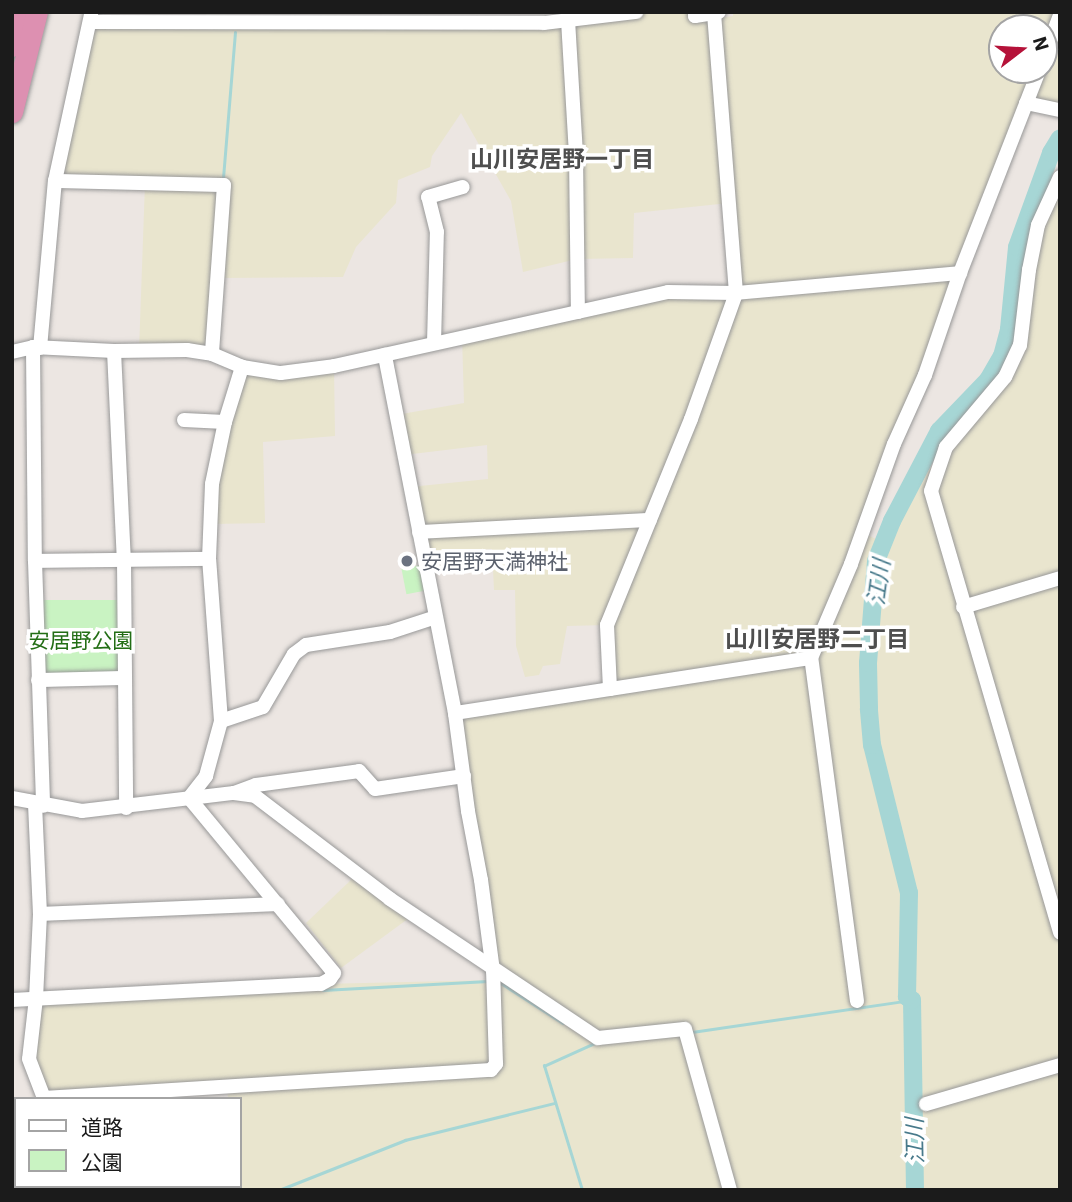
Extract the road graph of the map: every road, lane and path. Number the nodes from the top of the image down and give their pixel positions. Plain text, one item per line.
1 (21, 12) edge
2 (37, 12) edge
3 (636, 12) edge
4 (695, 12) edge
5 (716, 13) edge
6 (91, 17) edge
7 (427, 18) edge
8 (568, 20) junction
9 (12, 46) edge
10 (1033, 84) edge
11 (1026, 103) junction
12 (1060, 110) edge
13 (12, 112) edge
14 (1060, 177) edge
15 (55, 181) junction
16 (463, 187) dead end
17 (960, 273) junction
18 (736, 293) junction
19 (578, 312) junction
20 (434, 343) junction
21 (37, 347) junction
22 (114, 351) junction
23 (12, 352) edge
24 (212, 354) junction
25 (385, 355) junction
26 (242, 367) junction
27 (184, 420) dead end
28 (225, 422) junction
29 (650, 520) junction
30 (419, 532) junction
31 (209, 559) junction
32 (124, 560) junction
33 (35, 561) junction
34 (1060, 578) edge
35 (963, 607) junction
36 (436, 617) junction
37 (811, 658) junction
38 (125, 678) junction
39 (38, 680) junction
40 (610, 690) junction
41 (456, 713) junction
42 (221, 721) junction
43 (464, 776) junction
44 (234, 793) junction
45 (12, 798) edge
46 (189, 798) junction
47 (39, 805) junction
48 (126, 808) junction
49 (278, 904) junction
50 (40, 914) junction
51 (1060, 933) edge
52 (494, 971) junction
53 (36, 999) junction
54 (12, 1000) edge
55 (857, 1001) dead end
56 (1060, 1065) edge
57 (44, 1097) edge
58 (60, 1097) edge
59 (926, 1104) dead end
60 (730, 1190) edge

1 - 9 highway
2 - 13 highway
3 - 8 street
4 - 5 street
5 - 18 street
6 - 7 street
6 - 15 street
7 - 8 street
8 - 19 street
10 - 11 street
11 - 12 street
11 - 17 street
14 - 35 street
15 - 21 street
15 - 24 street
16 - 20 street
17 - 18 street
17 - 37 street
18 - 19 street
18 - 29 street
19 - 20 street
20 - 25 street
21 - 22 street
21 - 23 street
21 - 33 street
22 - 24 street
22 - 32 street
24 - 26 street
25 - 26 street
25 - 30 street
26 - 28 street
27 - 28 street
28 - 31 street
29 - 30 street
29 - 40 street
30 - 36 street
31 - 32 street
31 - 42 street
32 - 33 street
32 - 38 street
33 - 39 street
34 - 35 street
35 - 51 street
36 - 41 street
36 - 42 street
37 - 40 street
37 - 55 street
38 - 39 street
38 - 48 street
39 - 47 street
40 - 41 street
41 - 43 street
42 - 46 street
43 - 44 street
43 - 52 street
44 - 46 street
44 - 52 street
45 - 47 street
46 - 48 street
46 - 49 street
47 - 48 street
47 - 50 street
49 - 50 street
49 - 53 street
50 - 53 street
52 - 58 street
52 - 60 street
53 - 54 street
53 - 57 street
56 - 59 street

